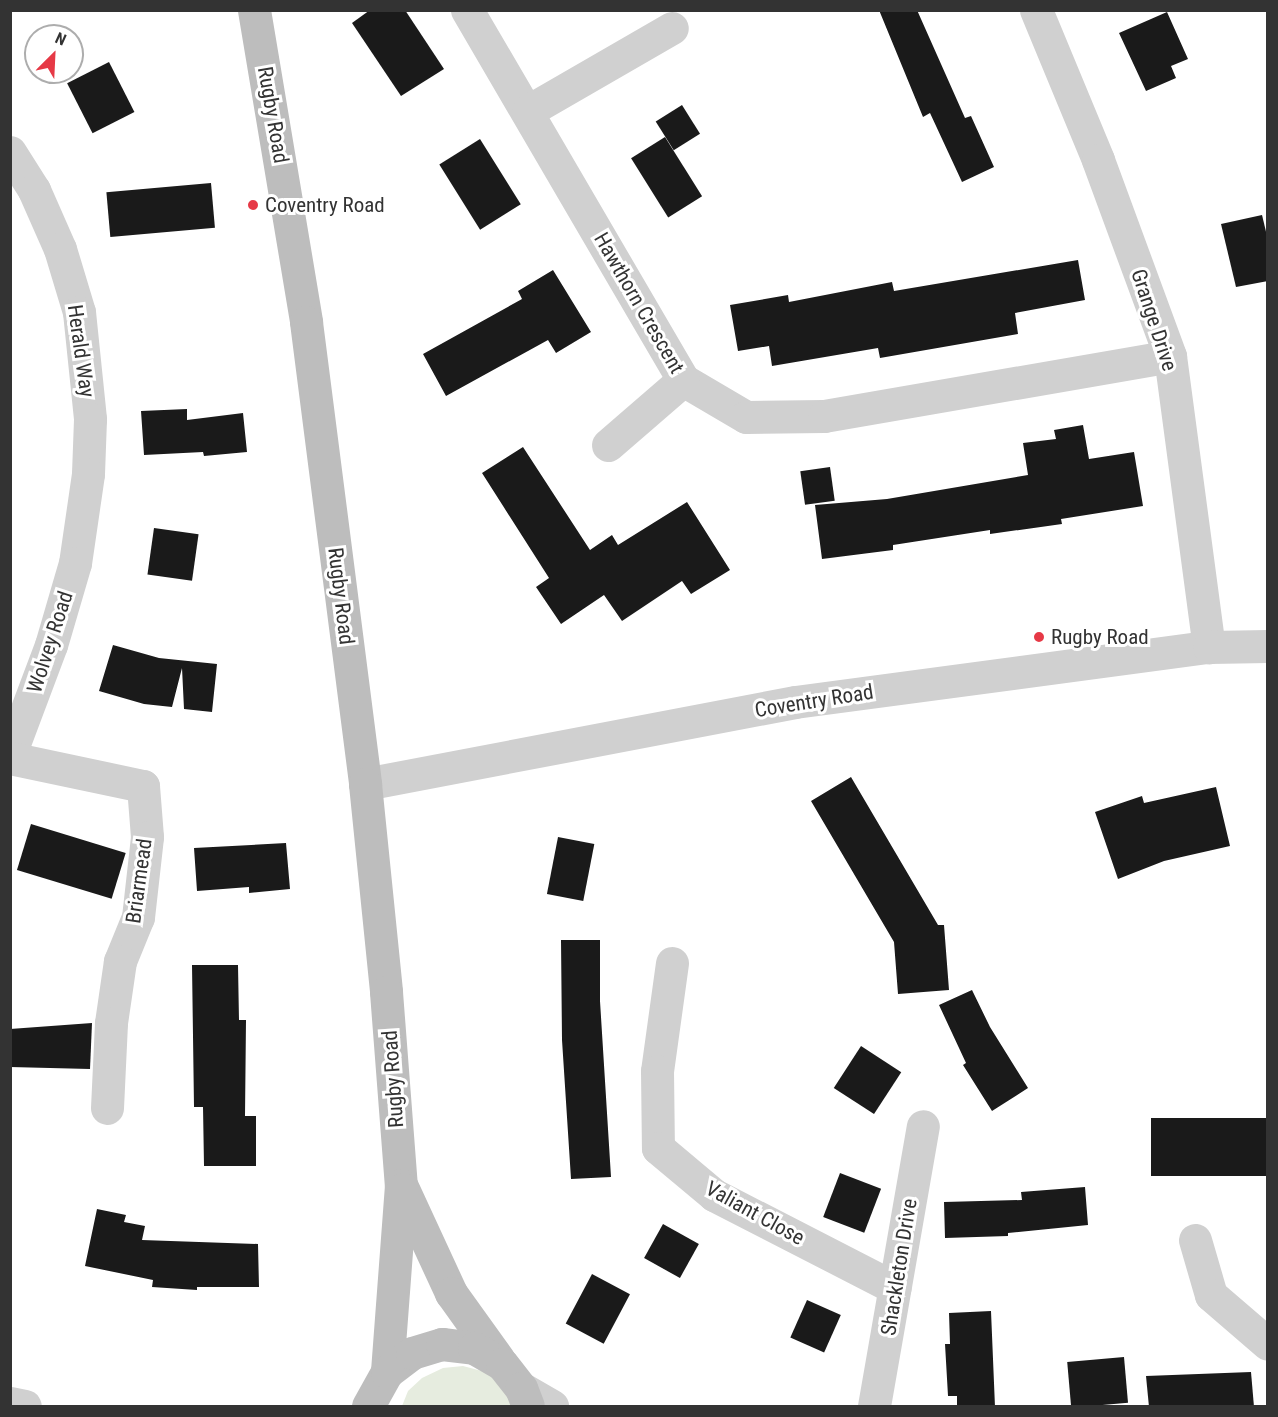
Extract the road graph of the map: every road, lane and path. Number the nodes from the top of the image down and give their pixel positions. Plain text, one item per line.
1 (254, 10) edge
2 (467, 10) edge
3 (1036, 10) edge
4 (672, 28) dead end
5 (528, 111) junction
6 (10, 152) edge
7 (1170, 356) junction
8 (683, 380) junction
9 (608, 445) dead end
10 (75, 563) joint
11 (1268, 646) edge
12 (1209, 647) junction
13 (10, 756) edge
14 (365, 784) junction
15 (672, 963) dead end
16 (107, 1108) dead end
17 (923, 1126) dead end
18 (401, 1185) junction
19 (1195, 1240) dead end
20 (896, 1288) junction
21 (1268, 1344) edge
22 (387, 1372) junction
23 (517, 1386) edge
24 (368, 1407) edge
25 (552, 1407) edge
26 (874, 1407) edge

1 - 14 main road, Rugby Road
2 - 5 street, Hawthorn Crescent
3 - 7 street, Grange Drive
4 - 5 street
5 - 8 street, Hawthorn Crescent
6 - 10 street, Herald Way
7 - 8 street, Hawthorn Crescent
7 - 12 street, Grange Drive
8 - 9 street
10 - 13 street, Wolvey Road
11 - 12 street, Coventry Road
12 - 14 street, Coventry Road
13 - 16 street, Briarmead
14 - 18 main road, Rugby Road
15 - 20 street, Valiant Close
17 - 20 street, Shackleton Drive
18 - 22 main road, Rugby Road
18 - 23 main road, Rugby Road
19 - 21 street
20 - 26 street, Shackleton Drive
22 - 23 main road
22 - 24 main road
23 - 25 street

